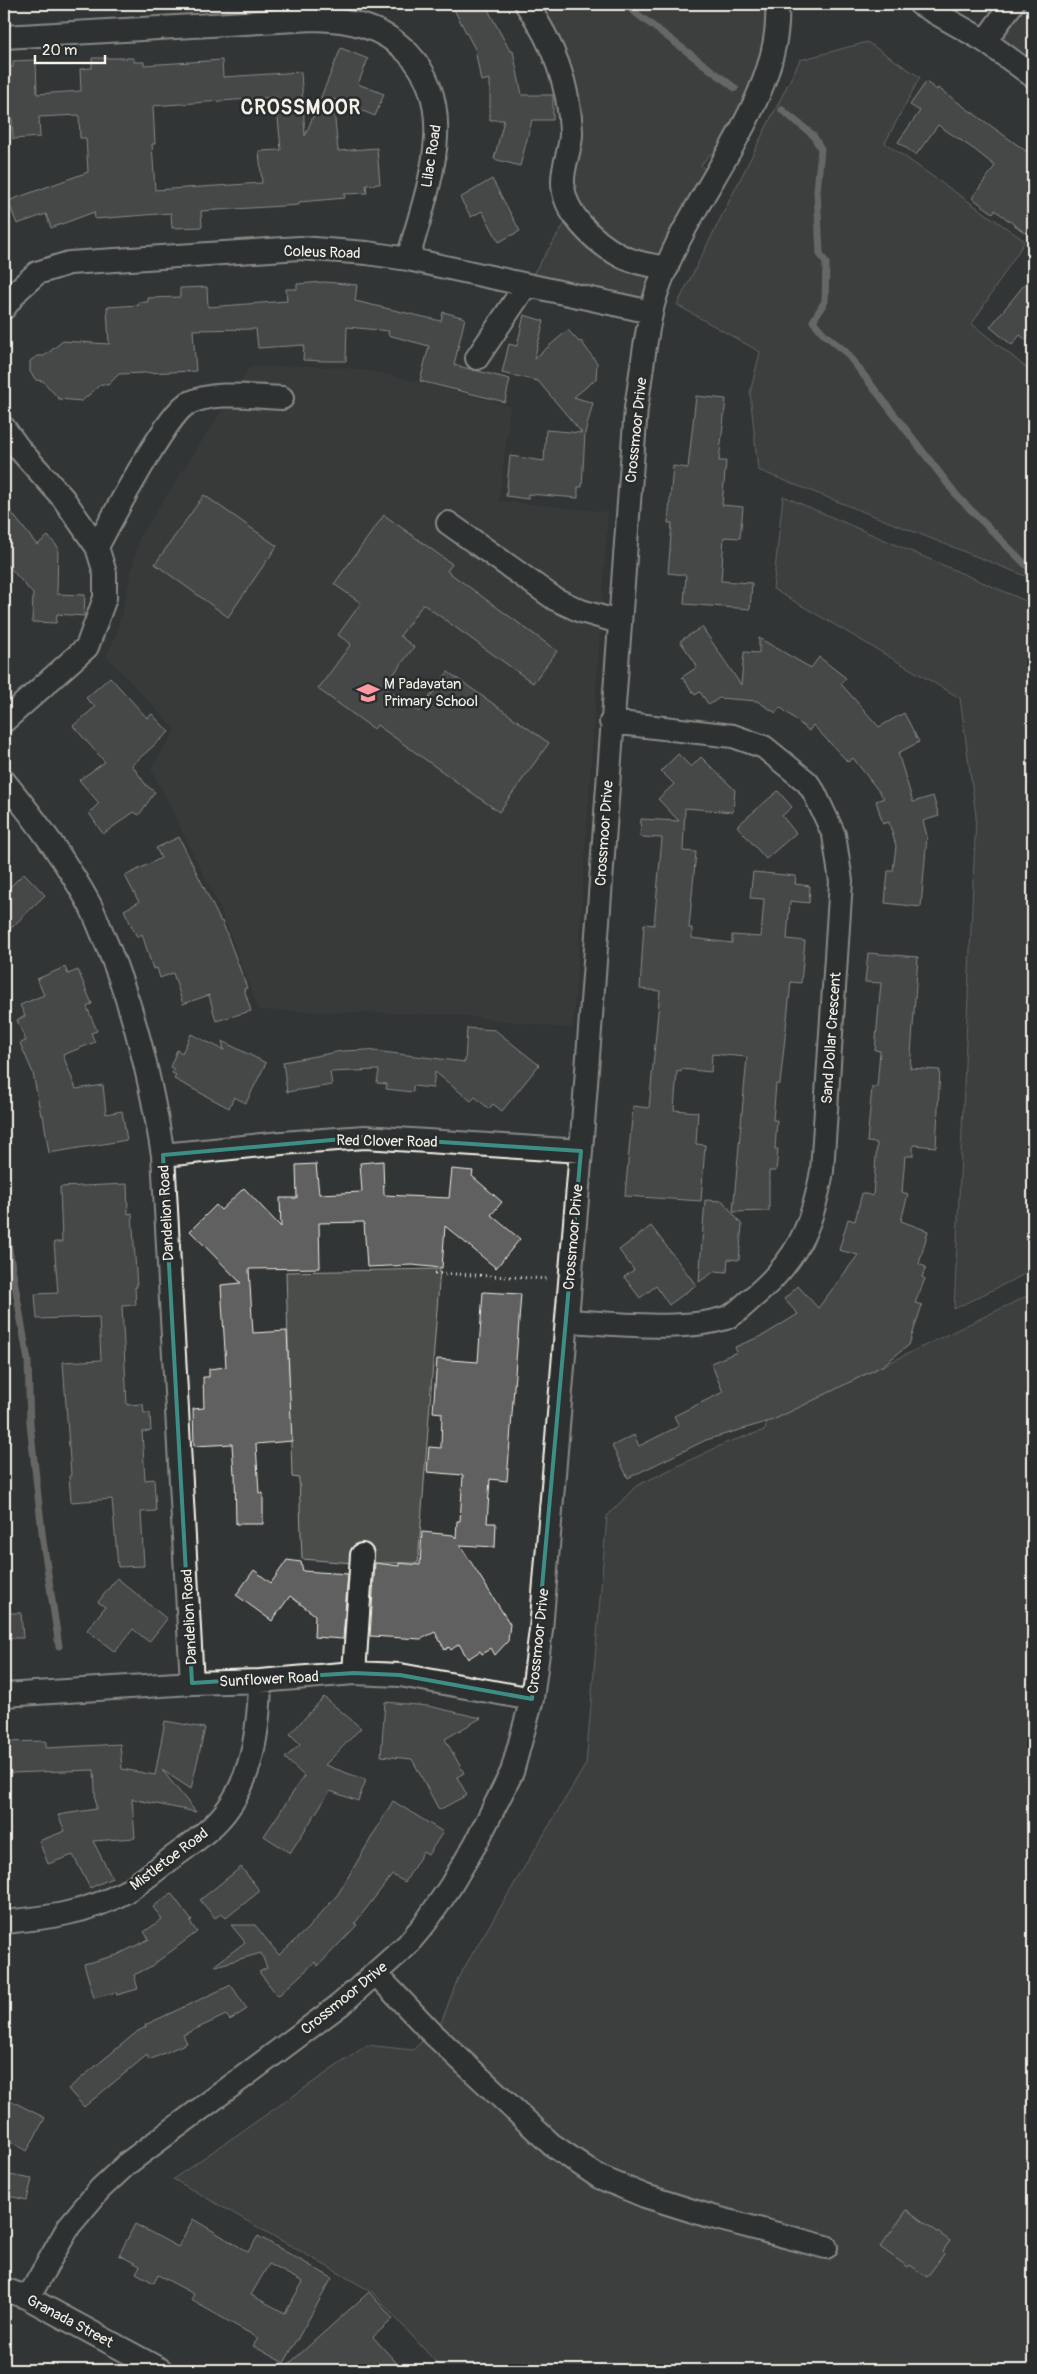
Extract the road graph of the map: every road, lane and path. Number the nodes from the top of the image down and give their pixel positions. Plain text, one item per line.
1 (526, 4) edge
2 (777, 4) edge
3 (920, 4) edge
4 (1012, 4) edge
5 (4, 37) edge
6 (984, 41) junction
7 (1033, 76) edge
8 (408, 259) junction
9 (666, 268) junction
10 (526, 285) junction
11 (4, 308) edge
12 (651, 312) junction
13 (477, 358) dead end
14 (282, 398) dead end
15 (4, 428) edge
16 (448, 523) dead end
17 (97, 546) junction
18 (620, 622) junction
19 (4, 721) edge
20 (611, 722) junction
21 (4, 781) edge
22 (580, 1150) junction
23 (163, 1155) junction
24 (436, 1273) dead end
25 (570, 1281) junction
26 (567, 1321) junction
27 (362, 1555) dead end
28 (354, 1673) junction
29 (260, 1681) junction
30 (192, 1683) junction
31 (4, 1696) edge
32 (532, 1699) junction
33 (4, 1922) edge
34 (376, 1974) junction
35 (826, 2247) dead end
36 (4, 2289) edge
37 (28, 2298) junction
38 (160, 2370) edge

1 - 9 street
2 - 9 street, Crossmoor Drive
3 - 6 street
4 - 6 street
5 - 8 street, Lilac Road
6 - 7 street
8 - 10 street, Coleus Road
8 - 11 street, Coleus Road
9 - 12 street, Crossmoor Drive
10 - 12 street, Coleus Road
10 - 13 street
12 - 18 street, Crossmoor Drive
14 - 17 street
15 - 17 street
16 - 18 street
17 - 19 street
18 - 20 street, Crossmoor Drive
20 - 22 street, Crossmoor Drive
20 - 26 street, Sand Dollar Crescent
21 - 23 street, Dandelion Road
22 - 23 street, Red Clover Road
22 - 25 street, Crossmoor Drive
23 - 30 street, Dandelion Road
24 - 25 path
25 - 26 street, Crossmoor Drive
26 - 32 street, Crossmoor Drive
27 - 28 street
28 - 29 street, Sunflower Road
28 - 32 street, Sunflower Road
29 - 30 street, Sunflower Road
29 - 33 street, Mistletoe Road
30 - 31 street, Sunflower Road
32 - 34 street, Crossmoor Drive
34 - 35 street
34 - 37 street, Crossmoor Drive
36 - 37 street, Granada Street
37 - 38 street, Granada Street

